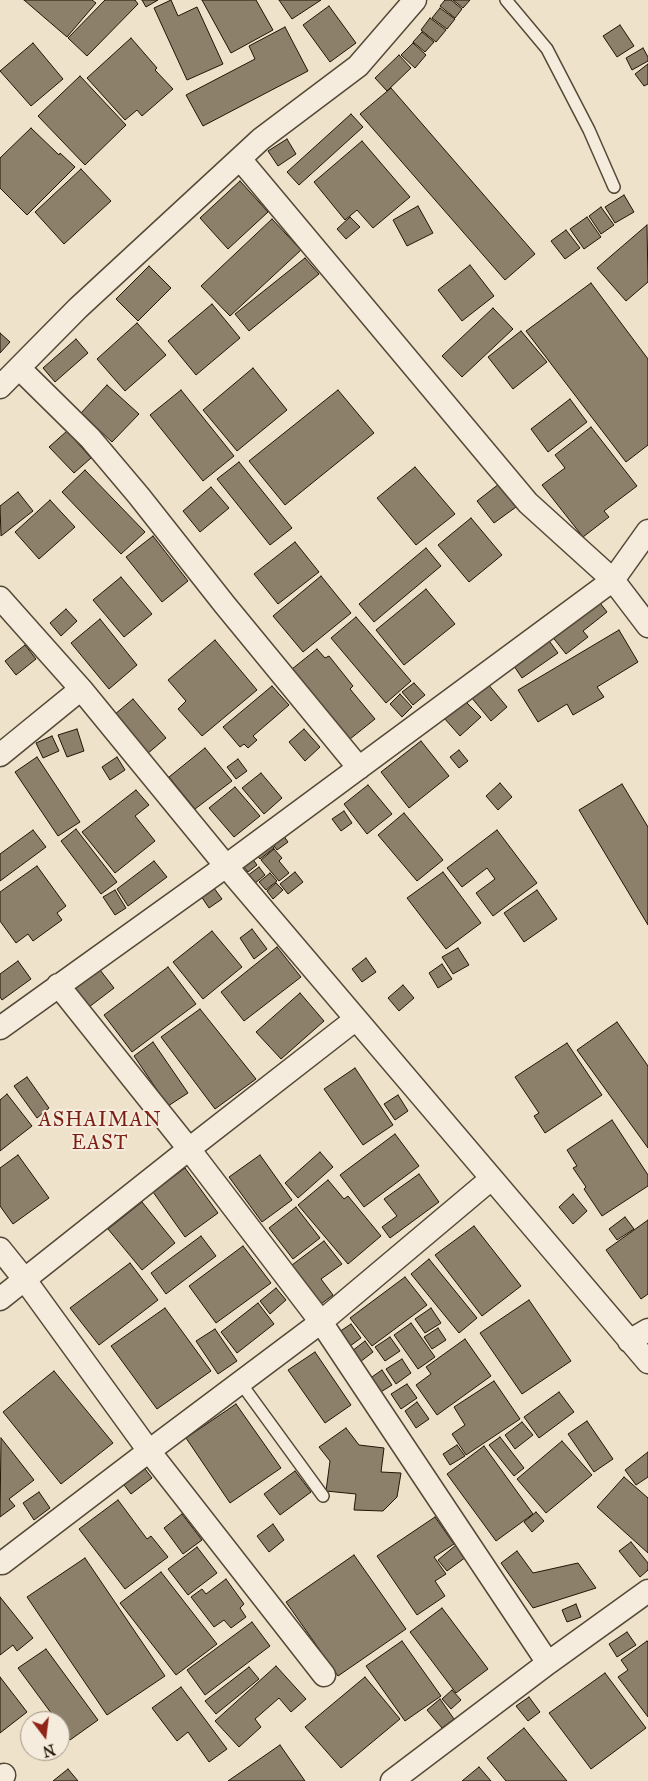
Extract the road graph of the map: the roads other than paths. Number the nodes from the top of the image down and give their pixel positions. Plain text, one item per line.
1 (415, 0) edge
2 (506, 0) edge
3 (240, 159) junction
4 (614, 187) dead end
5 (19, 368) junction
6 (0, 387) edge
7 (648, 531) edge
8 (613, 580) junction
9 (0, 598) edge
10 (648, 626) edge
11 (82, 689) junction
12 (0, 755) edge
13 (359, 768) junction
14 (226, 866) junction
15 (58, 985) junction
16 (356, 1019) junction
17 (0, 1028) edge
18 (189, 1148) junction
19 (491, 1179) junction
20 (0, 1249) edge
21 (25, 1280) junction
22 (0, 1299) edge
23 (321, 1322) junction
24 (648, 1330) edge
25 (629, 1341) junction
26 (648, 1362) edge
27 (240, 1382) junction
28 (148, 1451) junction
29 (324, 1496) dead end
30 (2, 1563) dead end
31 (648, 1591) edge
32 (548, 1663) junction
33 (324, 1675) dead end
34 (392, 1781) edge

1 - 3 street
2 - 4 lane
3 - 5 street
3 - 8 street
5 - 6 street
5 - 13 street
7 - 8 street
8 - 10 street
8 - 13 street
9 - 11 street
11 - 12 street
11 - 14 street
13 - 14 street
14 - 15 street
14 - 16 street
15 - 17 street
15 - 18 street
16 - 18 street
16 - 19 street
18 - 21 street
18 - 23 street
19 - 23 street
19 - 25 street
20 - 21 street
21 - 22 street
21 - 28 street
23 - 27 street
23 - 32 street
24 - 25 street
25 - 26 street
27 - 28 street
27 - 29 lane
28 - 30 street
28 - 33 street
31 - 32 street
32 - 34 street

